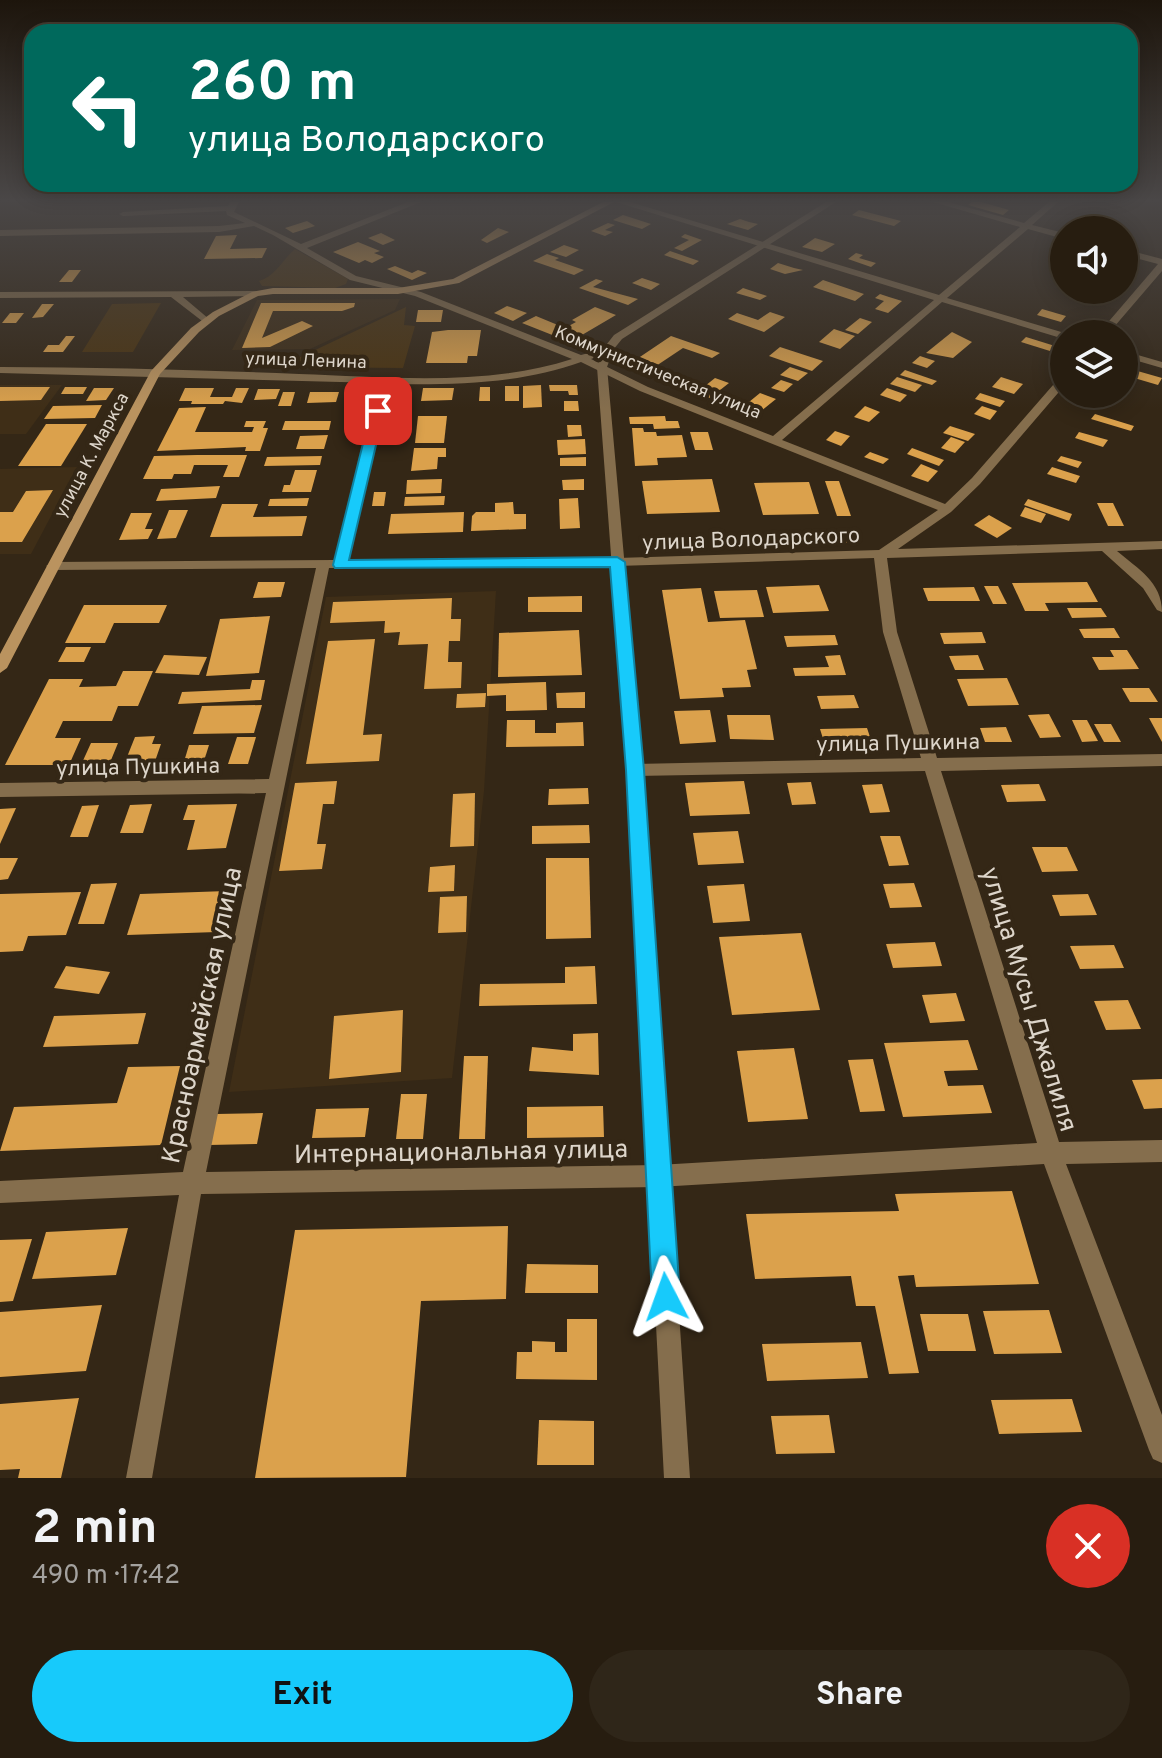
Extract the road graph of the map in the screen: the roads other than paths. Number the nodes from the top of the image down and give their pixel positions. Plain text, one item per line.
1 (341, 271) edge
2 (476, 271) edge
3 (725, 271) edge
4 (847, 271) edge
5 (975, 271) edge
6 (1156, 271) edge
7 (398, 291) junction
8 (173, 294) junction
9 (255, 294) junction
10 (0, 295) edge
11 (942, 300) junction
12 (1115, 320) edge
13 (206, 321) junction
14 (1050, 332) edge
15 (608, 349) junction
16 (1138, 358) edge
17 (584, 359) junction
18 (1162, 365) edge
19 (602, 367) junction
20 (0, 370) edge
21 (155, 373) junction
22 (385, 380) junction
23 (1050, 395) edge
24 (776, 439) junction
25 (947, 509) junction
26 (1162, 545) edge
27 (1107, 549) junction
28 (880, 555) junction
29 (617, 562) junction
30 (331, 565) junction
31 (53, 566) junction
32 (1162, 607) edge
33 (0, 668) edge
34 (1162, 760) edge
35 (928, 763) junction
36 (635, 770) junction
37 (277, 786) junction
38 (0, 790) edge
39 (1162, 1151) edge
40 (1051, 1153) junction
41 (658, 1176) junction
42 (192, 1183) junction
43 (0, 1192) edge
44 (1162, 1450) edge
45 (139, 1478) edge
46 (677, 1478) edge

1 - 7 street, Коммунистическая улица
2 - 7 main road
3 - 15 street, улица Ленина
4 - 11 street
5 - 11 street
6 - 12 street
7 - 9 main road
7 - 17 street, Коммунистическая улица
8 - 9 street
8 - 10 street
8 - 13 street
9 - 13 main road, улица К. Маркса
11 - 14 street
11 - 24 street
13 - 21 main road, улица К. Маркса
15 - 17 street, улица Ленина
15 - 19 street
16 - 18 street
17 - 19 street, Коммунистическая улица
17 - 22 street, улица Ленина
19 - 24 street, Коммунистическая улица
19 - 29 street
20 - 21 street, улица Ленина
21 - 22 street, улица Ленина
21 - 31 main road, улица К. Маркса
22 - 30 street, Красноармейская улица
23 - 25 street
24 - 25 street, Коммунистическая улица
25 - 28 street
26 - 27 street, улица Володарского
27 - 28 street, улица Володарского
27 - 32 street
28 - 29 street, улица Володарского
28 - 35 street, улица Мусы Джалиля
29 - 30 street, улица Володарского
29 - 36 street
30 - 31 street, улица Володарского
30 - 37 street, Красноармейская улица
31 - 33 main road, улица К. Маркса
34 - 35 street, улица Пушкина
35 - 36 street, улица Пушкина
35 - 40 street, улица Мусы Джалиля
36 - 41 street
37 - 38 street, улица Пушкина
37 - 42 street, Красноармейская улица
39 - 40 street, Интернациональная улица
40 - 41 street, Интернациональная улица
40 - 44 street, улица Мусы Джалиля
41 - 42 street, Интернациональная улица
41 - 46 street
42 - 43 street, Интернациональная улица
42 - 45 street, Красноармейская улица

